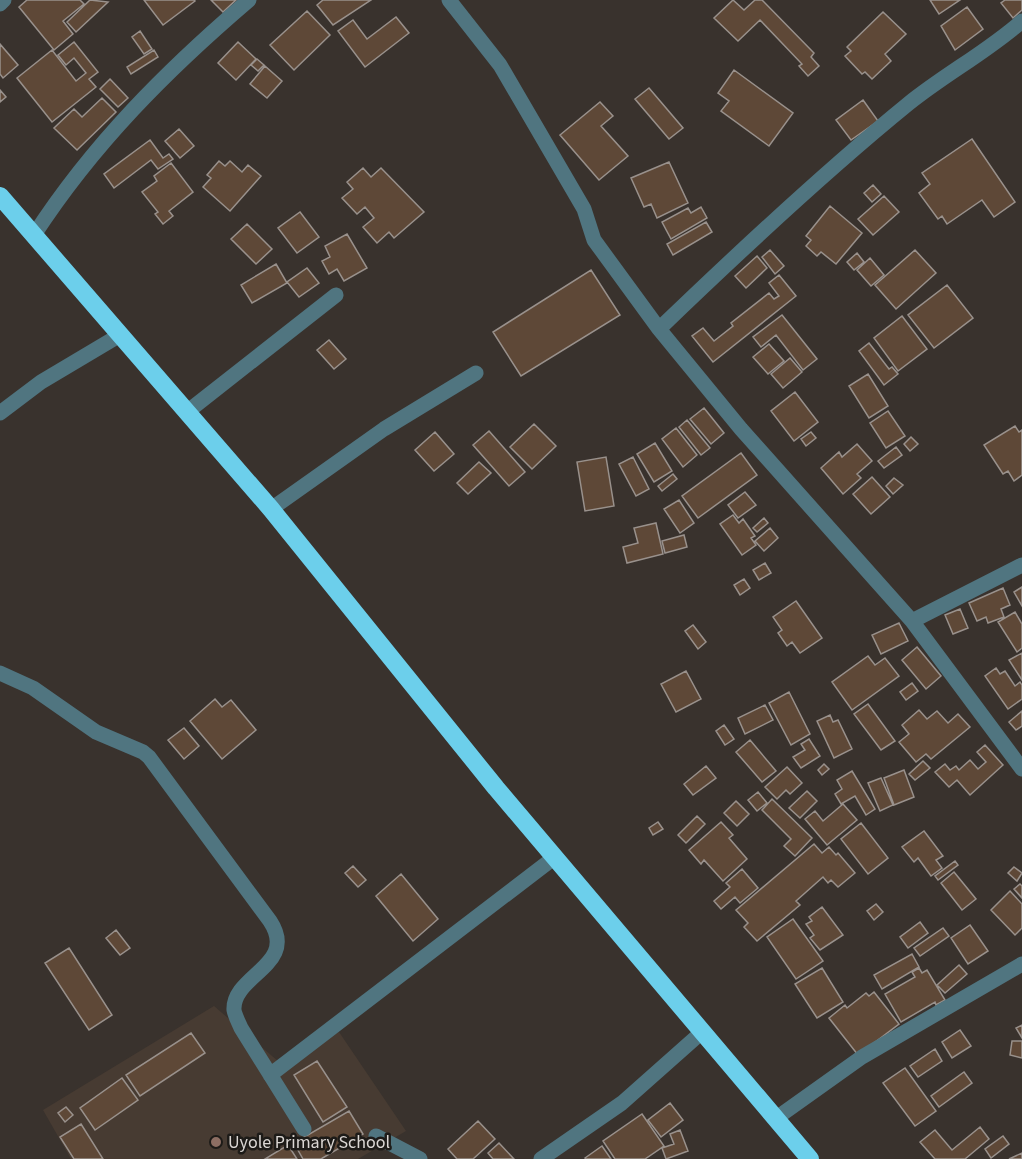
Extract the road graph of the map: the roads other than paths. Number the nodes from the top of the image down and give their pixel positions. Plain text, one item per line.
1 (4, 0) edge
2 (249, 0) edge
3 (449, 0) edge
4 (0, 4) edge
5 (1022, 21) edge
6 (0, 196) edge
7 (34, 235) junction
8 (336, 295) dead end
9 (659, 330) junction
10 (120, 335) junction
11 (476, 373) dead end
12 (187, 412) junction
13 (0, 413) edge
14 (271, 509) junction
15 (1022, 565) edge
16 (912, 621) junction
17 (0, 673) edge
18 (1022, 769) edge
19 (555, 857) junction
20 (1022, 964) edge
21 (702, 1032) junction
22 (270, 1075) junction
23 (775, 1119) junction
24 (304, 1129) dead end
25 (376, 1136) dead end
26 (420, 1159) edge
27 (541, 1159) edge
28 (810, 1159) edge

1 - 4 street
2 - 7 street
3 - 9 street
5 - 9 street
6 - 7 highway
7 - 10 highway
8 - 12 street
9 - 16 street
10 - 12 highway
10 - 13 street
11 - 14 street
12 - 14 highway
14 - 19 highway
15 - 16 street
16 - 18 street
17 - 22 street
19 - 21 highway
19 - 22 street
20 - 23 street
21 - 23 highway
21 - 27 street
22 - 24 street
23 - 28 highway
25 - 26 street

